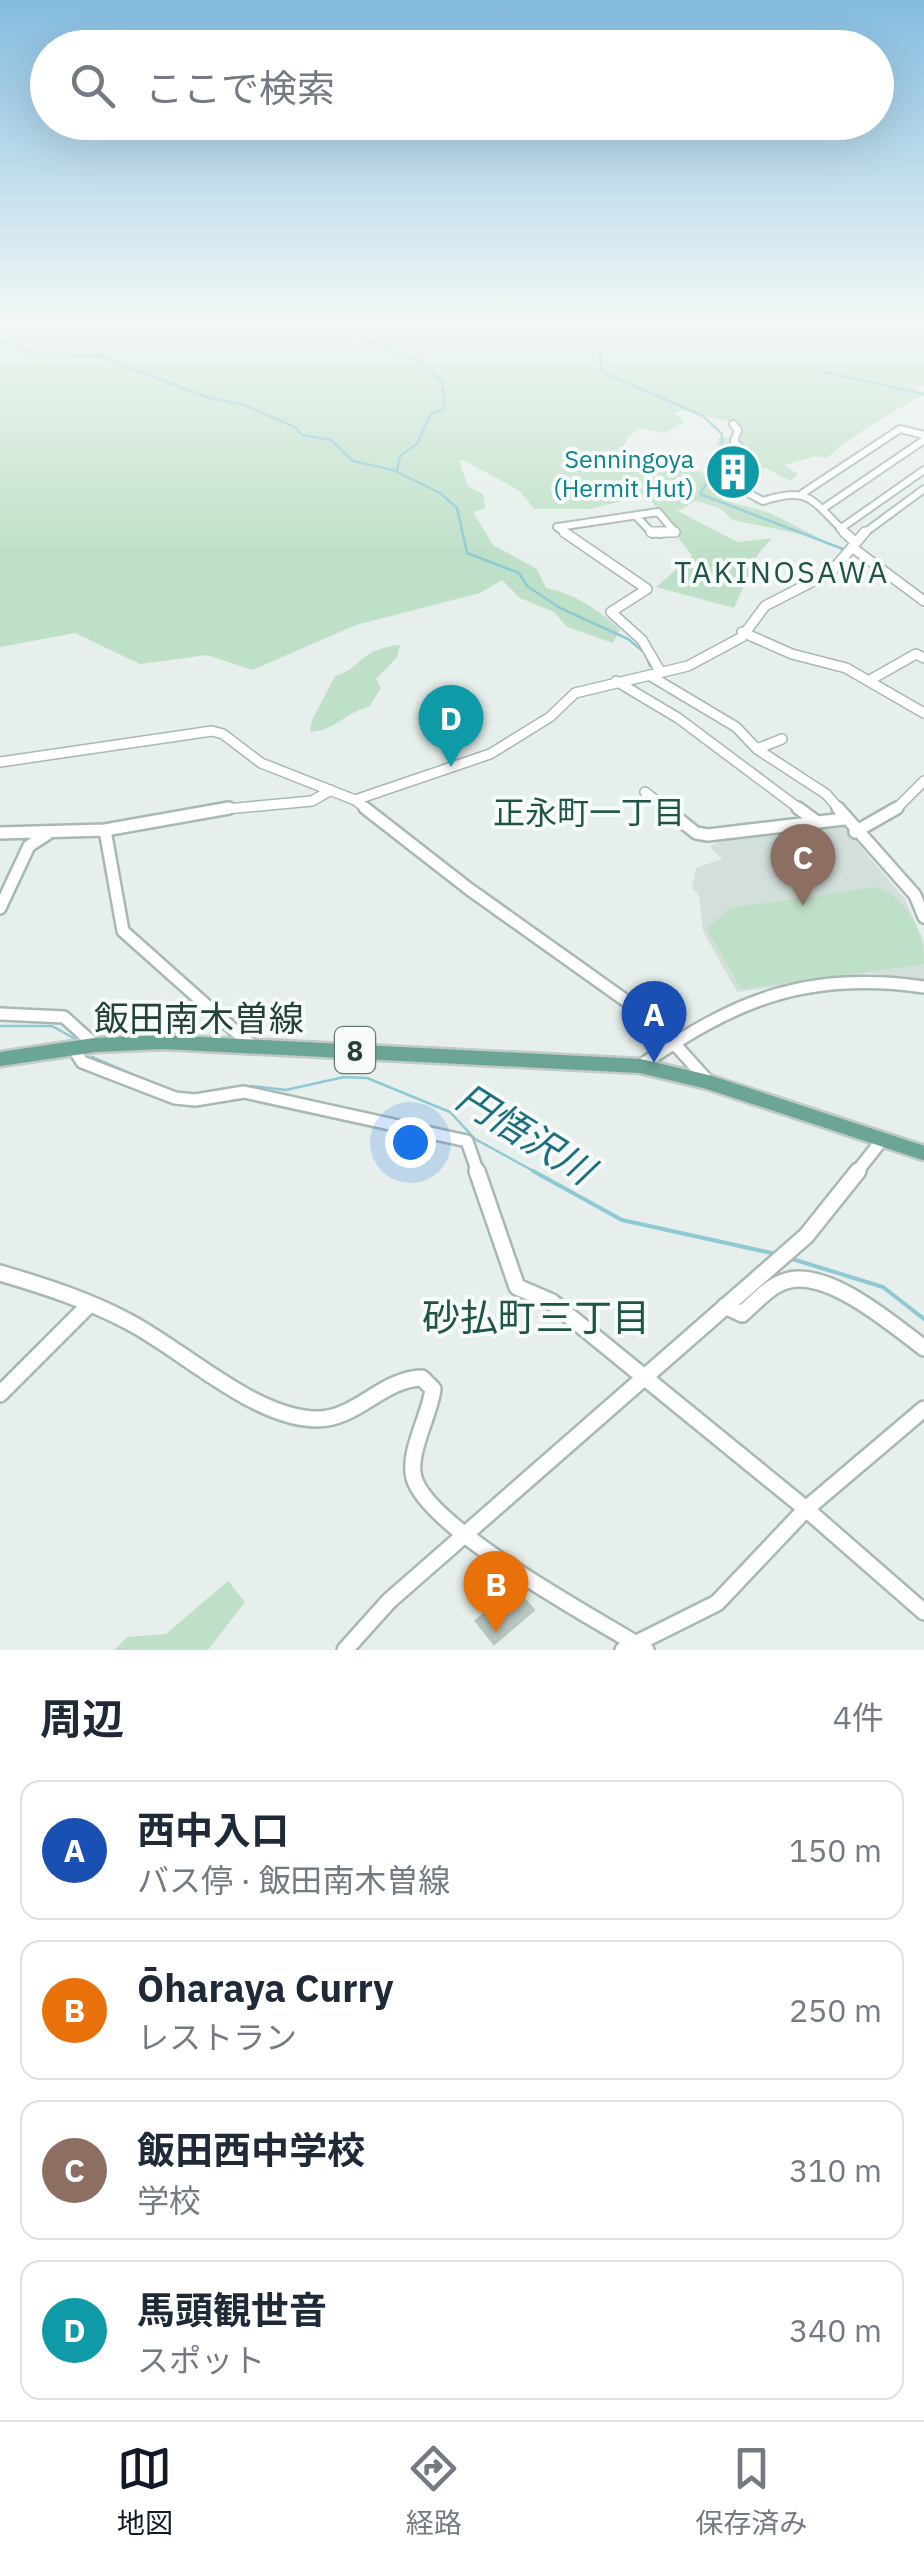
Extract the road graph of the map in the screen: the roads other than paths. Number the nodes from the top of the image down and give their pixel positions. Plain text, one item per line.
1 (733, 424) dead end
2 (924, 438) edge
3 (924, 470) edge
4 (924, 489) edge
5 (803, 493) junction
6 (920, 497) edge
7 (824, 508) junction
8 (636, 516) junction
9 (840, 529) junction
10 (854, 546) junction
11 (924, 601) edge
12 (742, 632) junction
13 (924, 658) edge
14 (660, 671) junction
15 (648, 675) junction
16 (870, 680) junction
17 (615, 681) junction
18 (924, 713) edge
19 (782, 739) dead end
20 (757, 748) junction
21 (0, 762) edge
22 (924, 781) edge
23 (331, 790) junction
24 (645, 792) dead end
25 (355, 800) junction
26 (844, 819) junction
27 (817, 822) junction
28 (106, 830) junction
29 (49, 832) junction
30 (856, 832) junction
31 (0, 833) edge
32 (0, 908) edge
33 (924, 917) edge
34 (924, 987) edge
35 (0, 1014) edge
36 (675, 1041) junction
37 (95, 1045) junction
38 (252, 1046) junction
39 (74, 1048) junction
40 (0, 1059) edge
41 (640, 1066) junction
42 (708, 1082) junction
43 (882, 1140) junction
44 (924, 1153) edge
45 (0, 1273) edge
46 (89, 1305) junction
47 (725, 1306) junction
48 (924, 1348) edge
49 (642, 1377) junction
50 (0, 1394) edge
51 (920, 1419) edge
52 (806, 1509) junction
53 (465, 1534) junction
54 (924, 1612) edge
55 (635, 1648) edge
56 (346, 1650) edge

1 - 5 street
2 - 5 street
2 - 7 street
3 - 9 street
4 - 6 street
5 - 7 street
6 - 10 street
7 - 9 street
8 - 8 street
8 - 14 street
9 - 10 street
10 - 11 street
10 - 12 street
12 - 14 street
12 - 16 street
13 - 16 street
14 - 15 street
15 - 17 street
15 - 20 street
16 - 18 street
17 - 25 street
17 - 27 street
19 - 20 street
20 - 26 street
21 - 23 street
22 - 30 street
23 - 25 street
23 - 28 street
24 - 27 street
25 - 36 street
26 - 27 street
26 - 30 street
28 - 29 street
28 - 38 street
29 - 31 street
29 - 32 street
30 - 33 street
34 - 36 street
35 - 37 street
36 - 41 street
36 - 42 street
37 - 38 main road, 飯田南木曽線 / 8
37 - 39 main road, 飯田南木曽線 / 8
38 - 41 main road, 飯田南木曽線 / 8
39 - 40 main road, 飯田南木曽線 / 8
39 - 49 street
41 - 42 main road, 飯田南木曽線 / 8
42 - 43 main road, 飯田南木曽線 / 8
43 - 44 main road, 飯田南木曽線 / 8
43 - 47 street
45 - 46 street
46 - 50 street
46 - 53 street
47 - 48 street
47 - 49 street
49 - 52 street
49 - 53 street
51 - 52 street
52 - 54 street
52 - 55 street
53 - 55 street
53 - 56 street

